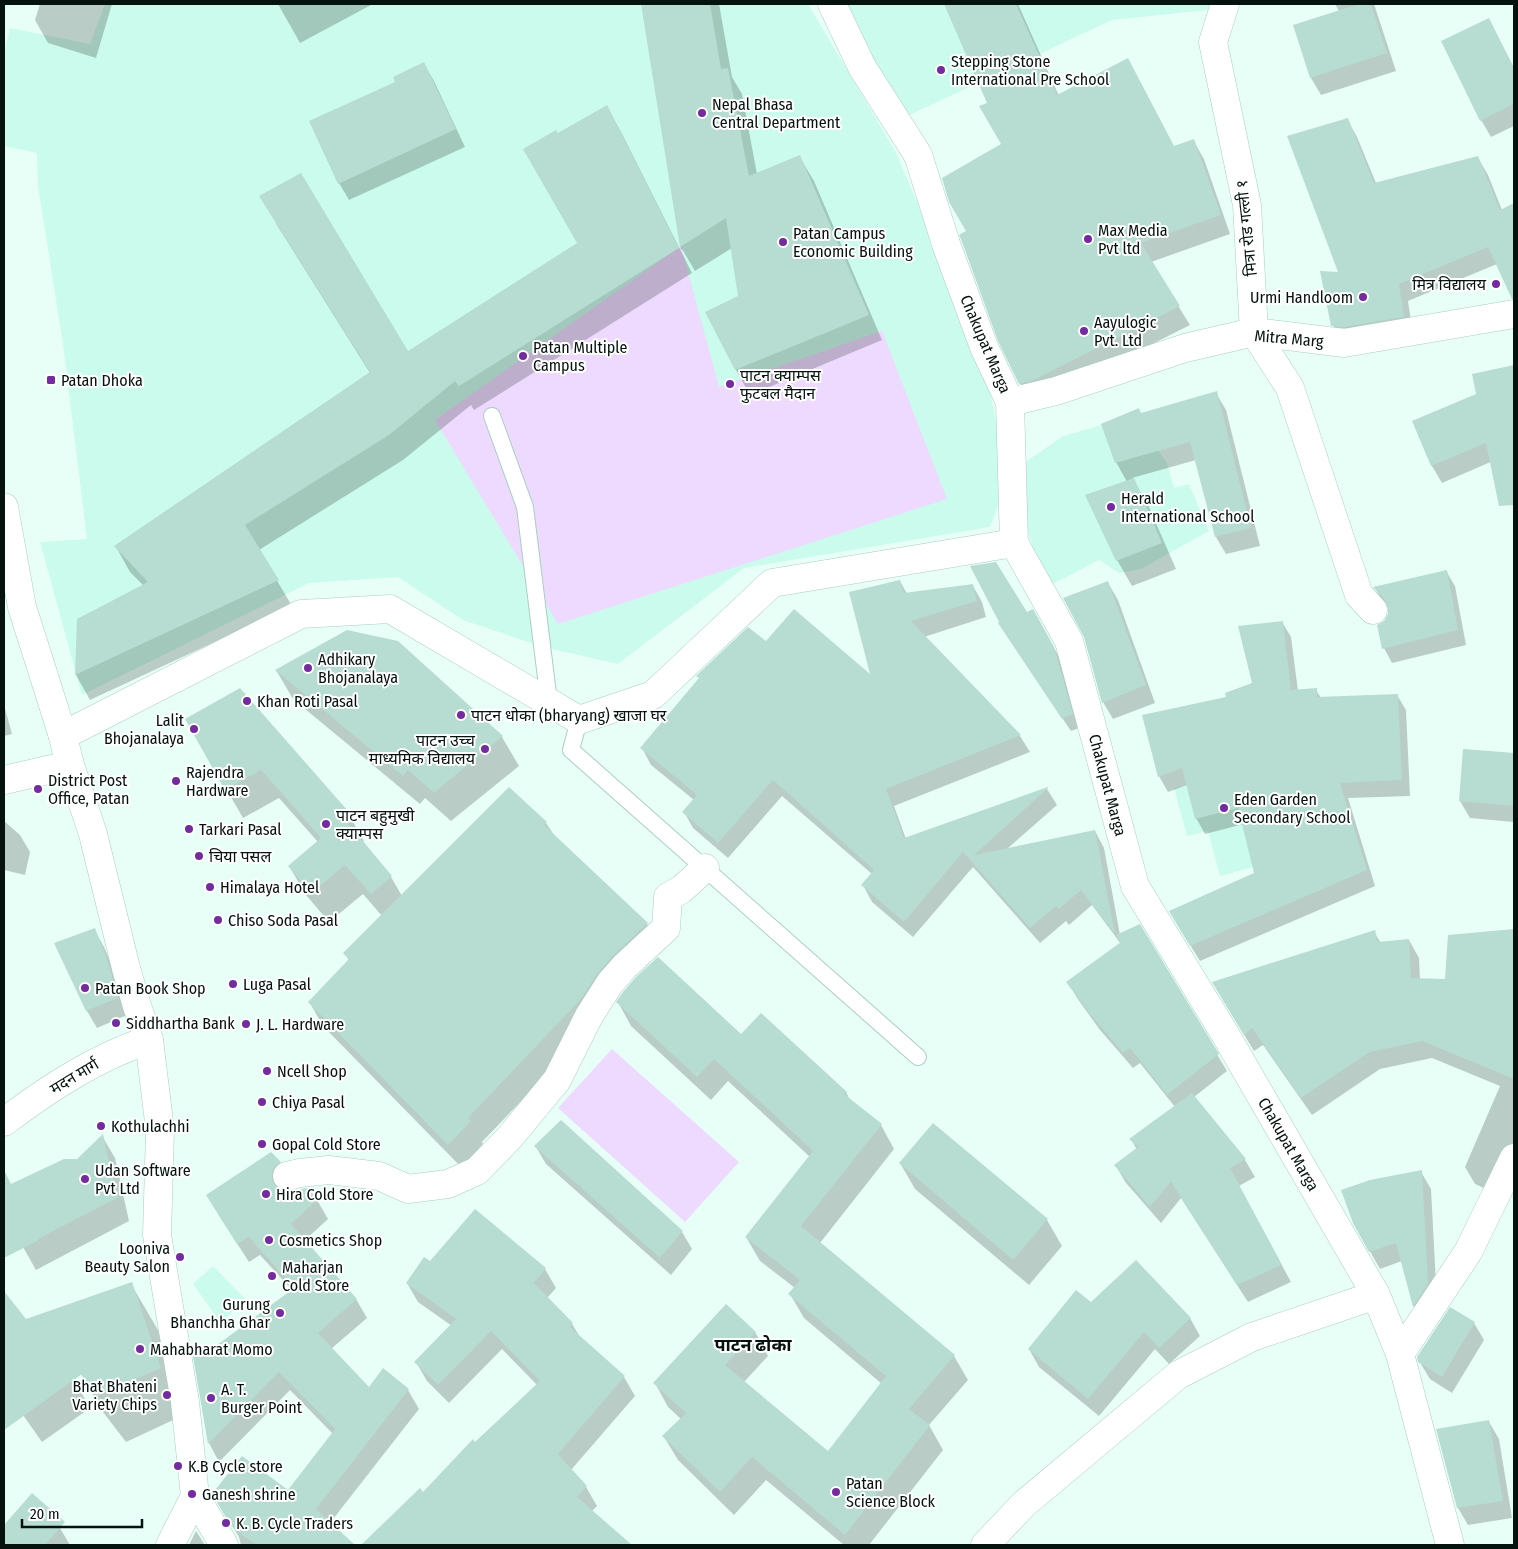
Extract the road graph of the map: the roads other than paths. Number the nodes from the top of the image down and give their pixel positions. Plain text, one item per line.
1 (832, 4) edge
2 (1225, 4) edge
3 (1514, 314) edge
4 (1254, 332) junction
5 (1010, 402) junction
6 (492, 416) dead end
7 (4, 507) edge
8 (1014, 543) junction
9 (1373, 610) dead end
10 (549, 702) junction
11 (579, 720) junction
12 (62, 734) junction
13 (70, 765) junction
14 (4, 780) edge
15 (705, 868) junction
16 (149, 1040) junction
17 (918, 1057) dead end
18 (4, 1122) edge
19 (1514, 1158) edge
20 (287, 1176) dead end
21 (1376, 1295) junction
22 (1400, 1354) junction
23 (195, 1496) junction
24 (170, 1545) edge
25 (224, 1545) edge
26 (985, 1545) edge
27 (1450, 1545) edge

1 - 5 street, Chakupat Marga
2 - 4 street, मित्रा रोड गल्ली १
3 - 4 street, Mitra Marg
4 - 5 street, Mitra Marg
4 - 9 street, मित्रा रोड गल्ली १
5 - 8 street, Chakupat Marga
6 - 10 lane
7 - 12 street
8 - 11 street
8 - 21 street, Chakupat Marga
10 - 11 street
10 - 12 street
11 - 15 lane
12 - 13 street
13 - 14 street
13 - 16 street
15 - 17 lane
15 - 20 street
16 - 18 street, मदन मार्ग
16 - 23 street
19 - 22 street
21 - 22 street, Chakupat Marga
21 - 26 street
22 - 27 street, Chakupat Marga
23 - 24 street
23 - 25 street

